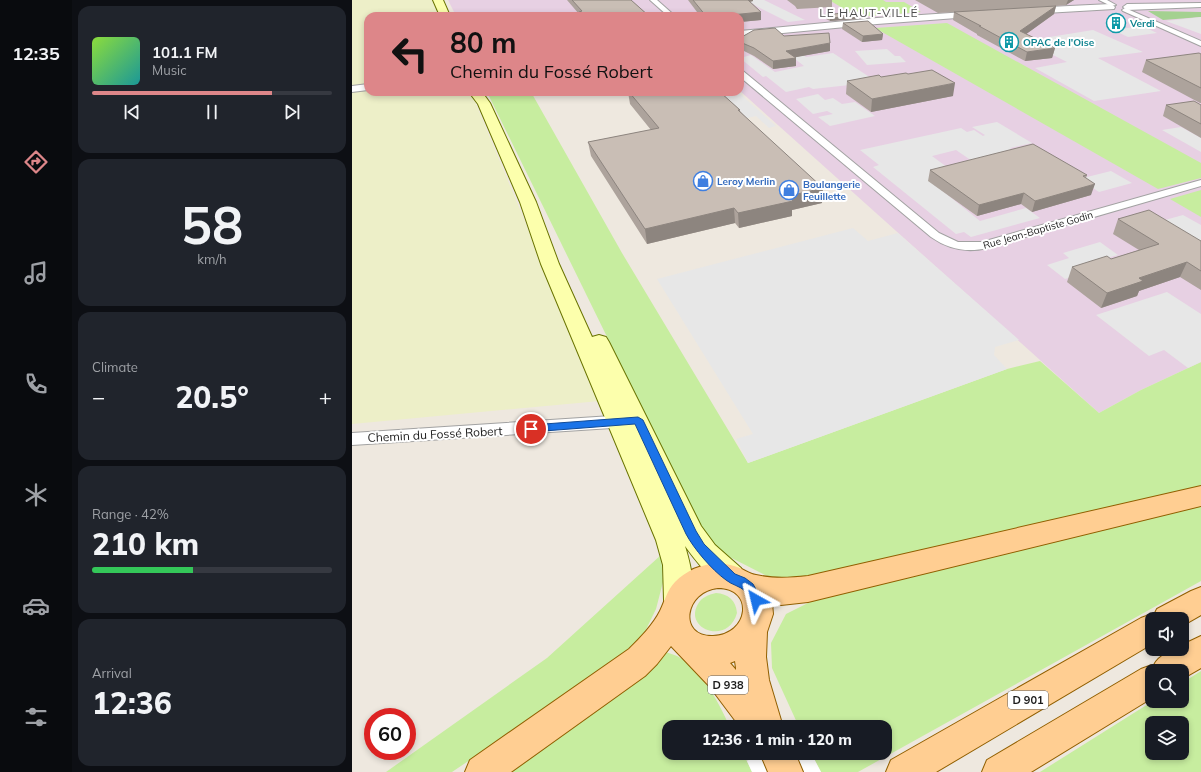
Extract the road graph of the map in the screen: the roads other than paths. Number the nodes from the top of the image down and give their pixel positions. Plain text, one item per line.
1 (438, 0) edge
2 (653, 0) edge
3 (1102, 0) edge
4 (1201, 5) edge
5 (1112, 6) junction
6 (1126, 8) junction
7 (443, 12) edge
8 (667, 12) edge
9 (1018, 12) edge
10 (992, 13) edge
11 (744, 34) edge
12 (1201, 44) edge
13 (744, 76) edge
14 (364, 88) edge
15 (352, 89) edge
16 (481, 96) edge
17 (1201, 184) edge
18 (628, 421) junction
19 (352, 439) edge
20 (1201, 496) edge
21 (740, 582) junction
22 (1201, 600) edge
23 (676, 608) junction
24 (1180, 612) edge
25 (752, 632) junction
26 (1145, 632) edge
27 (692, 646) junction
28 (1201, 651) edge
29 (1179, 664) edge
30 (1145, 684) edge
31 (755, 720) edge
32 (766, 720) edge
33 (780, 760) edge
34 (482, 772) edge
35 (786, 772) edge
36 (904, 772) edge
37 (999, 772) edge

1 - 7 main road
2 - 8 street
3 - 5 street
4 - 6 street
5 - 6 street
5 - 9 street
6 - 12 street
10 - 11 street
13 - 17 street, Rue Jean-Baptiste Godin
14 - 15 street
16 - 18 main road
18 - 19 street, Chemin du Fossé Robert
18 - 21 main road
18 - 23 main road
20 - 21 main road
21 - 23 main road
21 - 25 main road
22 - 24 main road
23 - 27 main road
23 - 34 main road
25 - 27 main road
25 - 32 main road, D 938
26 - 36 main road, D 901
27 - 31 main road, D 938
28 - 29 main road
30 - 37 main road
33 - 35 main road

